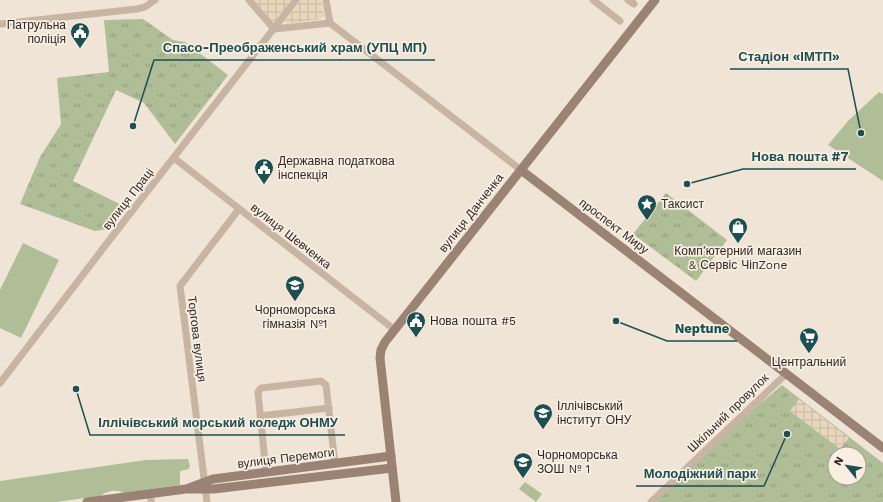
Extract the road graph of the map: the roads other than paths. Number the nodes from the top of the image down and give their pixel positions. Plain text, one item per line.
1 (156, 0) edge
2 (249, 0) edge
3 (296, 0) edge
4 (326, 0) edge
5 (592, 0) edge
6 (654, 0) edge
7 (620, 21) dead end
8 (330, 23) junction
9 (0, 24) edge
10 (274, 29) junction
11 (174, 158) junction
12 (520, 170) junction
13 (239, 209) junction
14 (395, 330) junction
15 (786, 374) junction
16 (0, 383) edge
17 (329, 408) junction
18 (260, 416) junction
19 (883, 448) edge
20 (390, 456) junction
21 (335, 464) junction
22 (392, 468) junction
23 (266, 472) junction
24 (205, 486) junction
25 (151, 498) edge
26 (102, 501) edge
27 (87, 502) edge
28 (207, 502) edge
29 (396, 502) edge
30 (650, 502) edge

1 - 9 street
2 - 10 street
3 - 10 street, вулиця Праці
4 - 8 street
5 - 7 street
6 - 12 main road, вулиця Данченка
8 - 10 street
8 - 12 street, проспект Миру
10 - 11 street, вулиця Праці
11 - 13 street, вулиця Шевченка
11 - 16 street, вулиця Праці
12 - 14 main road, вулиця Данченка
12 - 15 main road, проспект Миру
13 - 14 street, вулиця Шевченка
13 - 24 street, Торгова вулиця
14 - 20 main road, вулиця Данченка
15 - 19 main road, проспект Миру
15 - 30 street, Шкільний провулок
17 - 18 street
17 - 18 street
17 - 21 street
18 - 23 street
20 - 21 main road, вулиця Перемоги
20 - 22 main road, вулиця Данченка
21 - 23 main road, вулиця Перемоги
22 - 24 main road, вулиця Перемоги
22 - 29 main road, вулиця Данченка
23 - 24 main road, вулиця Перемоги
24 - 25 main road, вулиця Перемоги
24 - 28 street, Торгова вулиця
25 - 26 main road, вулиця Перемоги
26 - 27 main road, вулиця Перемоги

